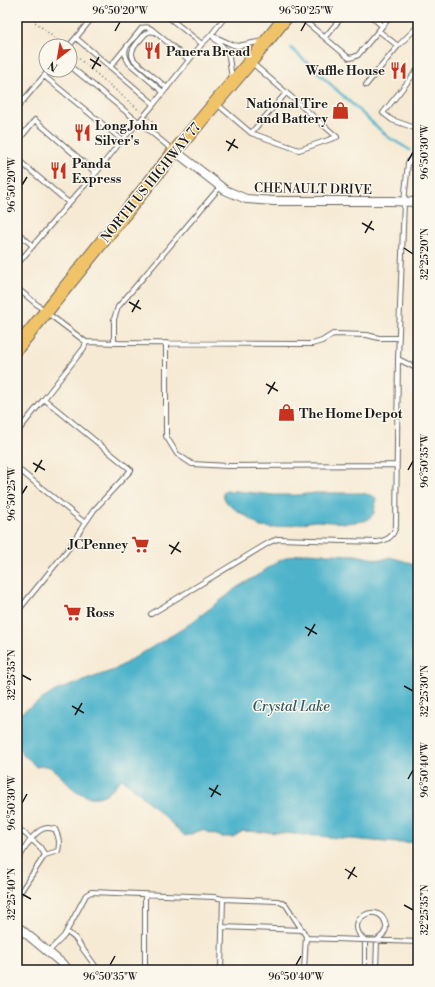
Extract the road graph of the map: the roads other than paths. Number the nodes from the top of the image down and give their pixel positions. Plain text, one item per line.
1 (93, 17) edge
2 (168, 17) edge
3 (225, 17) edge
4 (286, 17) edge
5 (300, 17) edge
6 (342, 17) edge
7 (372, 17) edge
8 (390, 17) edge
9 (382, 26) junction
10 (418, 26) edge
11 (379, 31) junction
12 (155, 32) junction
13 (211, 35) junction
14 (325, 37) junction
15 (76, 38) edge
16 (78, 40) edge
17 (268, 40) junction
18 (202, 44) junction
19 (127, 46) junction
20 (398, 46) junction
21 (189, 60) junction
22 (250, 62) junction
23 (110, 67) junction
24 (418, 70) edge
25 (78, 72) edge
26 (42, 78) edge
27 (46, 78) edge
28 (233, 82) junction
29 (366, 85) dead end
30 (167, 88) junction
31 (164, 92) junction
32 (286, 93) junction
33 (215, 102) junction
34 (154, 104) junction
35 (17, 108) edge
36 (140, 122) junction
37 (418, 124) edge
38 (416, 129) edge
39 (251, 133) junction
40 (122, 140) junction
41 (17, 142) edge
42 (175, 152) junction
43 (418, 152) edge
44 (17, 159) edge
45 (96, 173) junction
46 (220, 187) junction
47 (404, 202) junction
48 (69, 203) junction
49 (418, 203) edge
50 (17, 232) edge
51 (33, 246) junction
52 (19, 260) edge
53 (17, 265) edge
54 (17, 288) edge
55 (46, 312) junction
56 (398, 338) junction
57 (86, 342) junction
58 (114, 343) junction
59 (166, 343) junction
60 (17, 348) edge
61 (398, 359) junction
62 (418, 369) edge
63 (44, 399) junction
64 (17, 432) edge
65 (396, 465) junction
66 (17, 468) edge
67 (85, 523) junction
68 (17, 612) edge
69 (152, 614) dead end
70 (17, 829) edge
71 (31, 839) junction
72 (45, 855) junction
73 (17, 862) edge
74 (145, 894) junction
75 (17, 897) edge
76 (223, 900) junction
77 (17, 926) edge
78 (222, 927) junction
79 (303, 930) junction
80 (67, 932) junction
81 (306, 938) junction
82 (365, 940) junction
83 (378, 940) junction
84 (418, 942) edge
85 (48, 952) junction
86 (68, 970) edge
87 (98, 970) edge
88 (145, 970) edge
89 (220, 970) edge
90 (304, 970) edge
91 (365, 970) edge
92 (376, 970) edge

1 - 15 lane
2 - 18 lane
3 - 13 lane
4 - 17 main road, NORTH US HIGHWAY 77
5 - 14 lane
6 - 14 lane
7 - 9 lane
8 - 9 lane
9 - 11 lane
10 - 20 lane
11 - 14 lane
11 - 20 lane
12 - 19 lane
12 - 21 lane
12 - 30 lane
13 - 17 lane
13 - 18 lane
13 - 28 lane
16 - 23 lane
17 - 22 main road, NORTH US HIGHWAY 77
18 - 21 lane
19 - 23 lane
19 - 31 lane
20 - 29 lane
21 - 30 lane
22 - 28 main road, NORTH US HIGHWAY 77
22 - 32 lane
23 - 34 lane
24 - 38 lane
25 - 36 lane
26 - 35 lane
27 - 40 lane
28 - 33 main road, NORTH US HIGHWAY 77
30 - 31 lane
31 - 34 lane
32 - 39 lane
32 - 39 lane
33 - 39 lane
33 - 42 main road, NORTH US HIGHWAY 77
34 - 36 lane
36 - 40 lane
36 - 42 lane
37 - 38 lane
40 - 45 lane
41 - 45 lane
42 - 46 street, CHENAULT DRIVE
42 - 55 main road, NORTH US HIGHWAY 77
43 - 47 lane
44 - 48 lane
45 - 48 lane
46 - 47 street, CHENAULT DRIVE
46 - 58 lane
47 - 49 street, CHENAULT DRIVE
47 - 56 lane
48 - 51 lane
50 - 51 lane
51 - 52 lane
52 - 53 lane
54 - 55 lane
55 - 57 lane
55 - 60 main road, NORTH US HIGHWAY 77
56 - 59 lane
56 - 61 lane
57 - 58 lane
57 - 63 lane
58 - 59 lane
59 - 65 lane
61 - 62 lane
61 - 65 lane
63 - 64 lane
63 - 67 lane
65 - 69 lane
66 - 67 lane
67 - 68 lane
70 - 71 lane
71 - 72 lane
71 - 72 lane
71 - 73 lane
72 - 75 lane
74 - 76 lane
74 - 80 lane
74 - 88 lane
76 - 78 lane
76 - 79 lane
77 - 85 street
78 - 79 lane
78 - 89 lane
79 - 81 lane
80 - 85 lane
80 - 87 lane
81 - 82 lane
81 - 90 lane
82 - 83 lane
82 - 83 lane
82 - 91 lane
83 - 84 lane
83 - 92 lane
85 - 86 street

